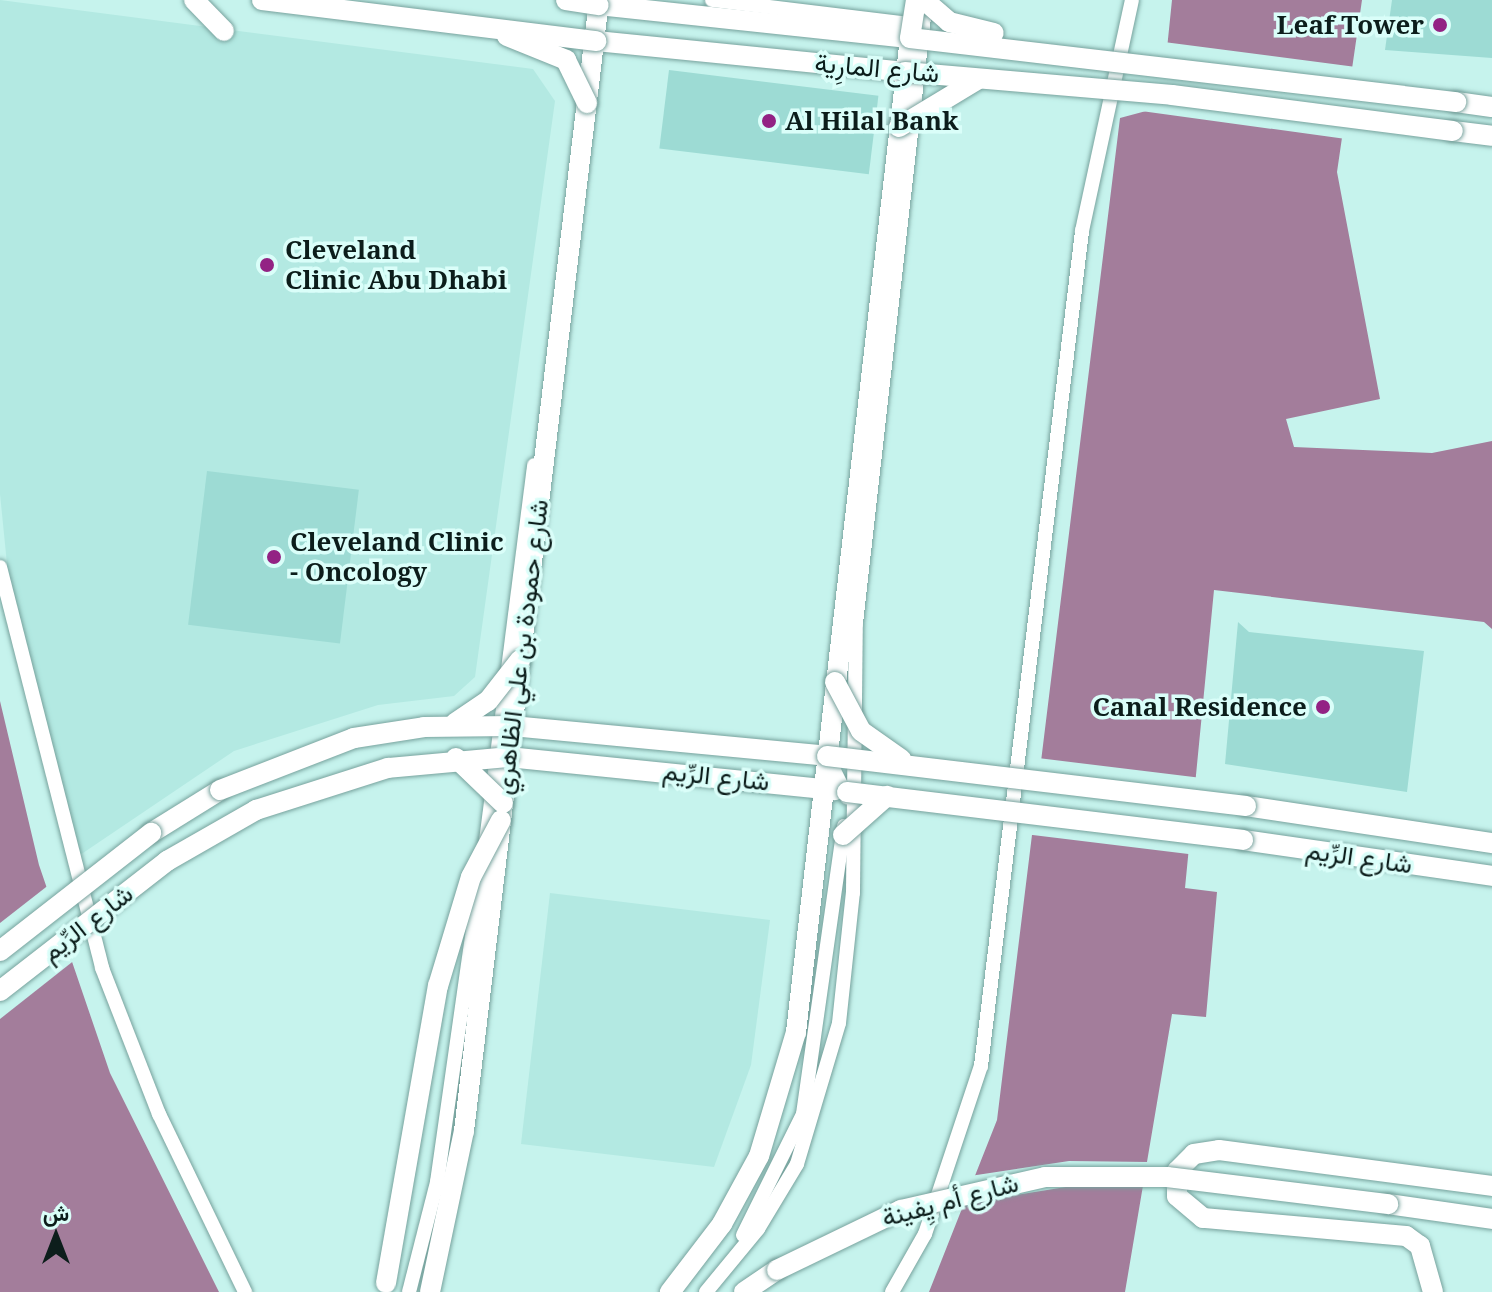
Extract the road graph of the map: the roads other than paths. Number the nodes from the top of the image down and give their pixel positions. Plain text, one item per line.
1 (194, 0) edge
2 (262, 0) edge
3 (566, 0) edge
4 (712, 0) edge
5 (916, 0) edge
6 (925, 0) edge
7 (1132, 0) edge
8 (597, 2) edge
9 (502, 30) junction
10 (224, 31) dead end
11 (916, 32) junction
12 (596, 41) junction
13 (1014, 46) junction
14 (905, 72) junction
15 (983, 78) junction
16 (587, 103) junction
17 (1492, 107) edge
18 (899, 127) junction
19 (1492, 136) edge
20 (0, 567) edge
21 (520, 660) junction
22 (835, 682) junction
23 (447, 725) junction
24 (512, 726) junction
25 (827, 756) junction
26 (456, 758) junction
27 (502, 761) junction
28 (919, 768) junction
29 (824, 788) junction
30 (847, 792) junction
31 (887, 796) junction
32 (502, 812) junction
33 (843, 835) junction
34 (1492, 843) edge
35 (1492, 876) edge
36 (0, 951) edge
37 (0, 991) edge
38 (1492, 1186) edge
39 (1468, 1216) junction
40 (1492, 1219) edge
41 (1492, 1228) edge
42 (384, 1287) edge
43 (245, 1292) edge
44 (409, 1292) edge
45 (430, 1292) edge
46 (670, 1292) edge
47 (698, 1292) edge
48 (706, 1292) edge
49 (744, 1292) edge
50 (892, 1292) edge
51 (1433, 1292) edge

1 - 10 main road
2 - 9 main road, شارع المارِية, bridge
3 - 8 main road, شارع المارِية, bridge
4 - 11 street
5 - 11 main road, bridge
6 - 11 street
6 - 13 main road, bridge
7 - 50 street
8 - 11 main road, شارع المارِية
8 - 12 main road, شارع حمودة بن علي الظاهري
8 - 27 street
9 - 12 main road, شارع المارِية, bridge
9 - 16 main road, bridge
11 - 13 main road, شارع المارِية, bridge
11 - 14 main road
11 - 48 street
12 - 14 main road, شارع المارِية
12 - 16 main road, شارع حمودة بن علي الظاهري
13 - 17 main road, شارع المارِية, bridge
14 - 15 main road, شارع المارِية, bridge
14 - 18 main road
15 - 18 main road, bridge
15 - 19 main road, شارع المارِية, bridge
16 - 21 main road, شارع حمودة بن علي الظاهري
18 - 22 main road
20 - 43 street
21 - 23 main road, bridge
21 - 24 main road, شارع حمودة بن علي الظاهري
22 - 25 main road
22 - 28 main road, bridge
23 - 24 main road, شارع الرِّيم, bridge
23 - 36 main road, شارع الرِّيم, bridge
24 - 25 main road, شارع الرِّيم
24 - 27 main road, شارع حمودة بن علي الظاهري
25 - 28 main road, شارع الرِّيم, bridge
25 - 29 main road
25 - 30 street
26 - 27 main road, شارع الرِّيم, bridge
26 - 32 main road, bridge
26 - 37 main road, شارع الرِّيم, bridge
27 - 29 main road, شارع الرِّيم
27 - 32 main road, شارع حمودة بن علي الظاهري
27 - 44 street, شارع حمودة بن علي الظاهري
28 - 34 main road, شارع الرِّيم, bridge
29 - 30 main road, شارع الرِّيم
29 - 46 main road
30 - 31 main road, شارع الرِّيم, bridge
30 - 33 street
31 - 33 main road, bridge
31 - 35 main road, شارع الرِّيم, bridge
32 - 42 main road, bridge
32 - 45 main road, شارع حمودة بن علي الظاهري
33 - 47 street
38 - 51 main road
39 - 40 main road, شارع أم يِفينة
39 - 41 main road
39 - 49 main road, شارع أم يِفينة, bridge

